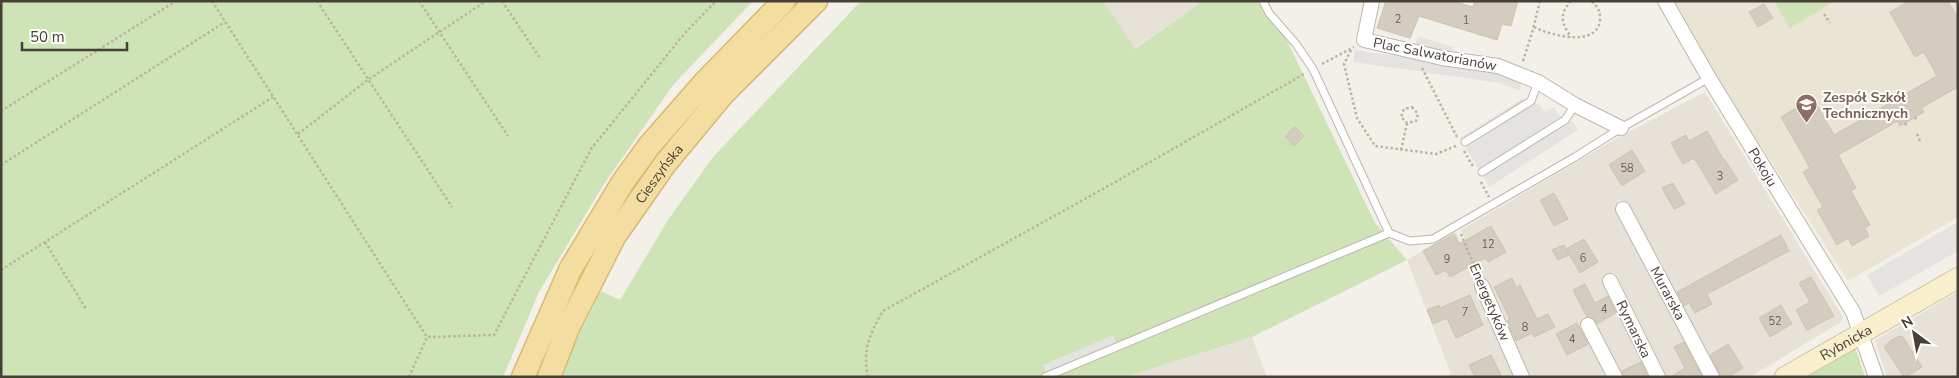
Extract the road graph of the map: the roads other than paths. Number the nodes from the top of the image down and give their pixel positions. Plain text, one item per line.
1 (784, 1) edge
2 (816, 1) edge
3 (1263, 1) edge
4 (1372, 1) edge
5 (1665, 1) edge
6 (1709, 78) junction
7 (1538, 82) junction
8 (1575, 105) junction
9 (1621, 128) junction
10 (1463, 143) road end
11 (1479, 174) road end
12 (1623, 209) dead end
13 (1389, 232) junction
14 (1958, 278) edge
15 (1610, 281) dead end
16 (1482, 286) road end
17 (1588, 325) dead end
18 (1860, 334) junction
19 (523, 377) edge
20 (549, 377) edge
21 (1045, 377) edge
22 (1522, 377) edge
23 (1615, 377) edge
24 (1658, 377) edge
25 (1712, 377) edge
26 (1785, 377) edge
27 (1876, 377) edge

1 - 19 main road, Cieszyńska
2 - 20 main road, Cieszyńska
3 - 13 lane
4 - 7 street, Plac Salwatorianów
5 - 6 street, Pokoju
6 - 9 lane
6 - 18 street, Pokoju
7 - 8 street, Plac Salwatorianów
7 - 10 lane
8 - 9 street, Plac Salwatorianów
8 - 11 lane
9 - 13 lane
12 - 25 street, Murarska
13 - 21 lane
14 - 18 street, Rybnicka
15 - 24 street, Rymarska
16 - 22 street, Energetyków
17 - 23 street
18 - 26 street, Rybnicka
18 - 27 street, Pokoju

